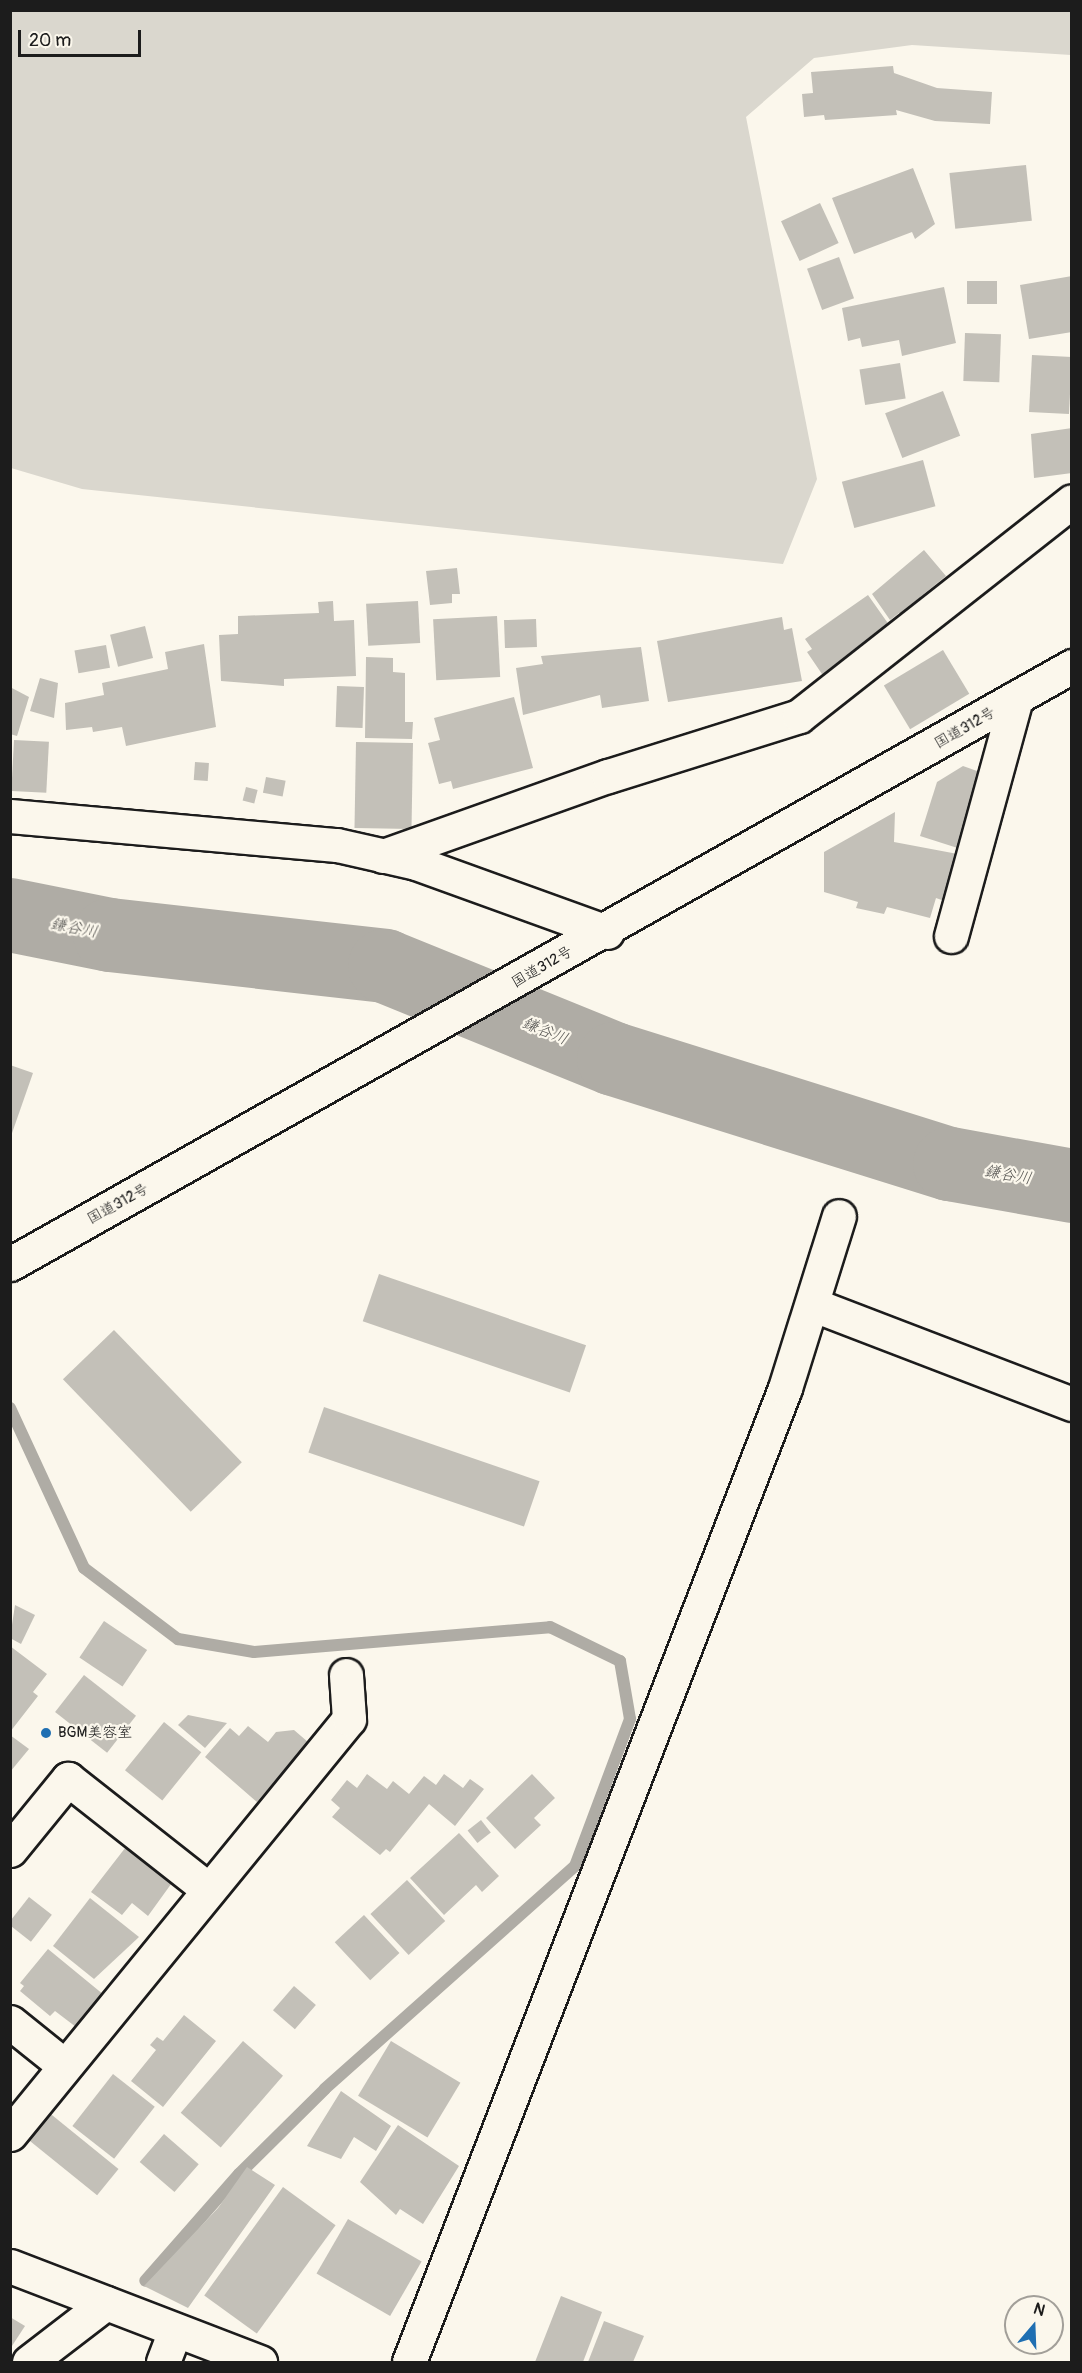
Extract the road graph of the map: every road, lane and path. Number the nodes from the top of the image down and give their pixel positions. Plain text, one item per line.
1 (1071, 501) edge
2 (1071, 666) edge
3 (1016, 698) junction
4 (10, 816) edge
5 (383, 856) junction
6 (951, 936) dead end
7 (594, 938) junction
8 (839, 1216) dead end
9 (10, 1264) edge
10 (814, 1305) junction
11 (1071, 1404) edge
12 (346, 1674) dead end
13 (10, 1850) edge
14 (210, 1890) junction
15 (10, 2022) edge
16 (65, 2067) junction
17 (10, 2134) edge
18 (10, 2266) edge
19 (106, 2303) junction
20 (175, 2330) junction
21 (29, 2362) edge
22 (163, 2362) edge
23 (260, 2362) edge
24 (409, 2362) edge

1 - 5 main road
2 - 3 main road, 国道312号
3 - 6 main road
3 - 7 main road, 国道312号
4 - 5 main road
5 - 7 main road
7 - 9 main road, 国道312号
8 - 10 main road
10 - 11 main road
10 - 24 main road
12 - 14 main road
13 - 14 main road
14 - 16 main road
15 - 16 main road
16 - 17 main road
18 - 19 main road
19 - 20 main road
19 - 21 main road
20 - 22 main road
20 - 23 main road

